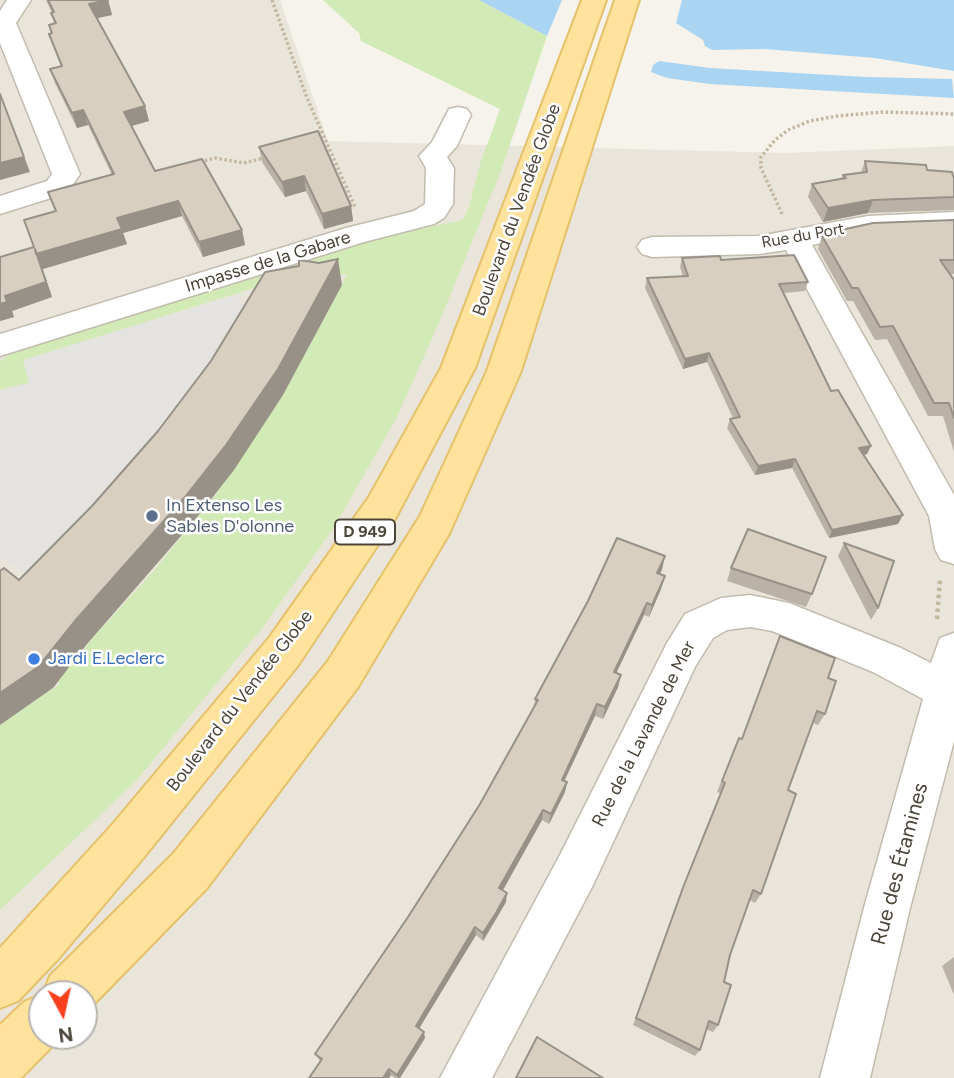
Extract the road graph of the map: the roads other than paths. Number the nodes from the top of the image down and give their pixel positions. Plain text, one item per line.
1 (19, 0) edge
2 (594, 0) edge
3 (627, 0) edge
4 (458, 115) dead end
5 (0, 205) edge
6 (954, 221) edge
7 (788, 227) junction
8 (652, 247) dead end
9 (0, 345) edge
10 (954, 550) edge
11 (950, 671) edge
12 (82, 980) edge
13 (0, 983) edge
14 (28, 1034) edge
15 (0, 1062) edge
16 (465, 1078) edge
17 (845, 1078) edge

1 - 5 street
2 - 13 main road, Boulevard du Vendée Globe / D 949
3 - 12 main road, Boulevard du Vendée Globe / D 949
4 - 9 street, Impasse de la Gabare
6 - 7 street, Rue du Port
7 - 8 street, Rue du Port
7 - 10 street
11 - 16 street, Rue de la Lavande de Mer
11 - 17 street, Rue des Étamines
14 - 15 main road

